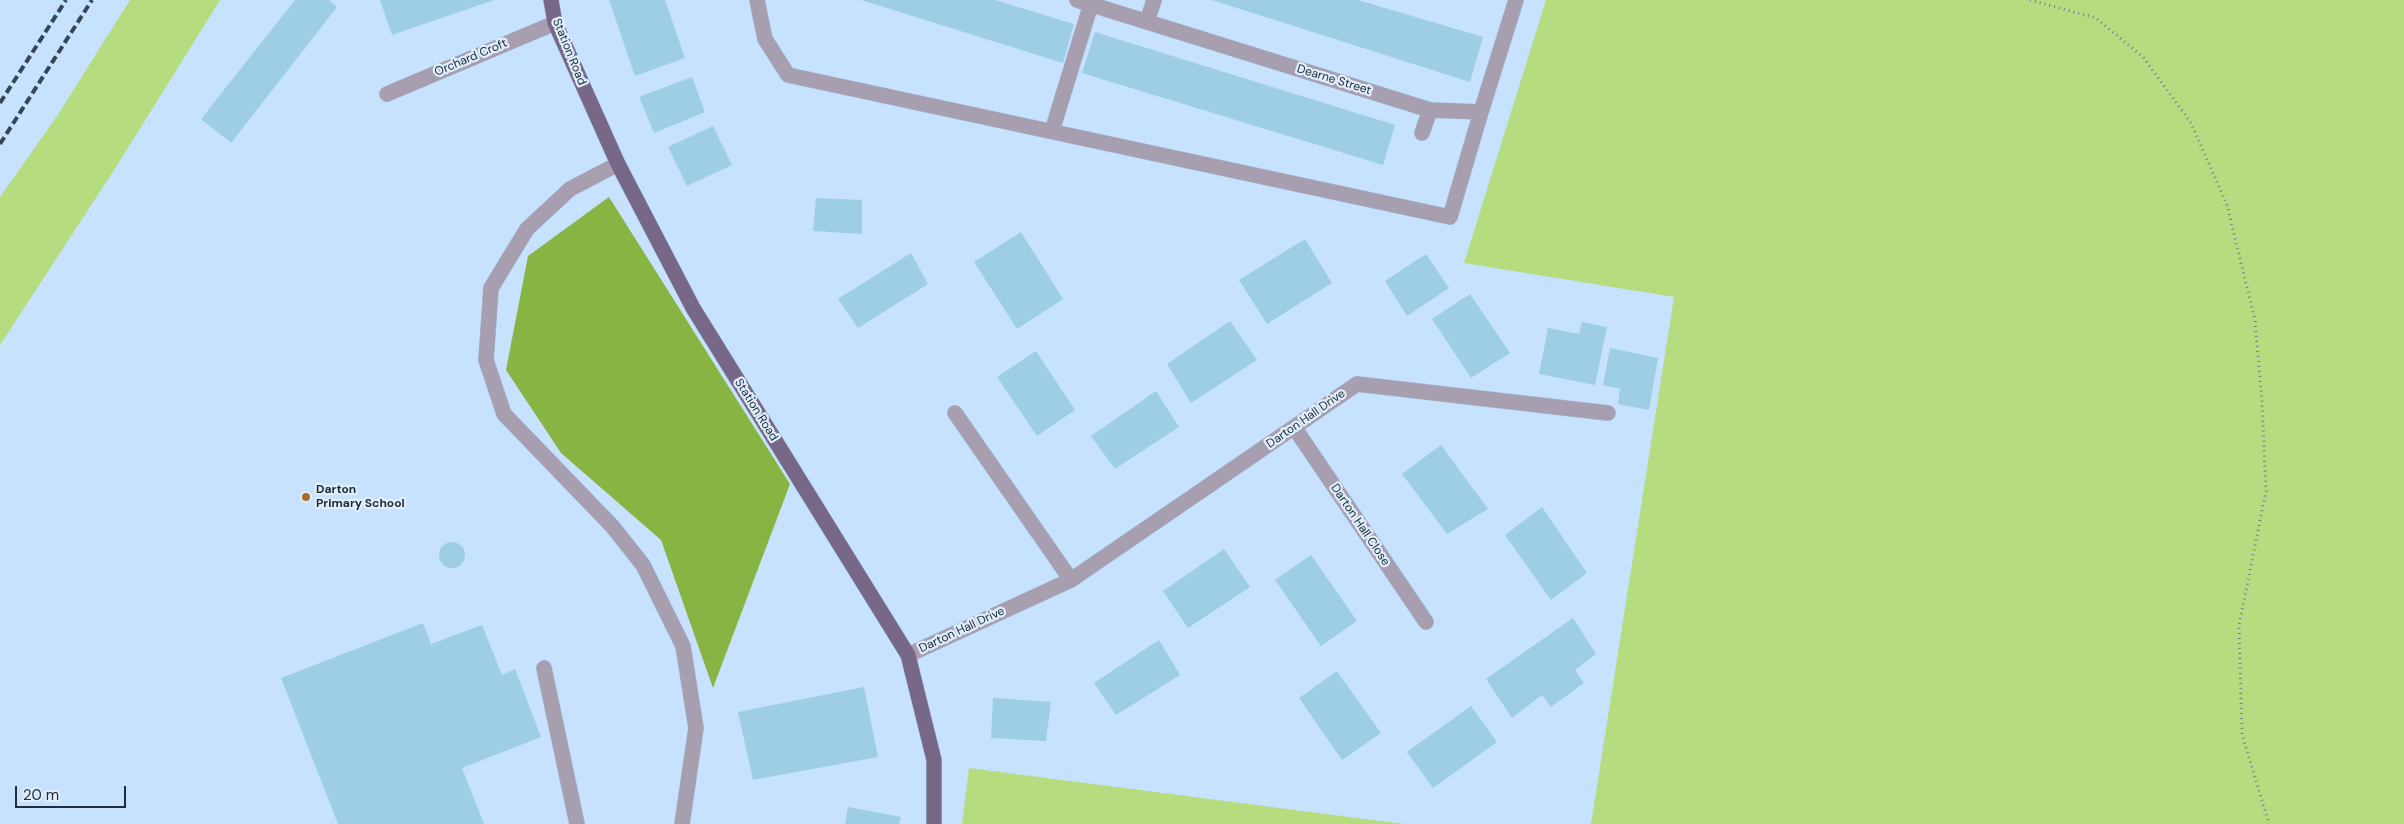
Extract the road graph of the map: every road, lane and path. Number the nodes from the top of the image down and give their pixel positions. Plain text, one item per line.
1 (551, 0) edge
2 (757, 0) edge
3 (1154, 0) edge
4 (1516, 0) edge
5 (2030, 0) edge
6 (1084, 2) edge
7 (1147, 22) junction
8 (555, 23) junction
9 (388, 94) dead end
10 (1430, 110) junction
11 (1481, 112) junction
12 (1052, 131) junction
13 (1422, 133) dead end
14 (618, 164) junction
15 (955, 413) dead end
16 (1608, 413) dead end
17 (1294, 427) junction
18 (1071, 580) junction
19 (1426, 622) dead end
20 (908, 655) junction
21 (544, 668) dead end
22 (577, 824) edge
23 (682, 824) edge
24 (934, 824) edge
25 (2269, 824) edge

1 - 8 main road, Station Road
2 - 12 street
3 - 7 street
4 - 11 street
5 - 25 path
6 - 7 street, Dearne Street
6 - 12 street
7 - 10 street, Dearne Street
8 - 9 street, Orchard Croft
8 - 14 main road, Station Road
10 - 11 street, Dearne Street
10 - 13 street
11 - 12 street
14 - 20 main road, Station Road
14 - 23 street
15 - 18 street
16 - 17 street, Darton Hall Drive
17 - 18 street, Darton Hall Drive
17 - 19 street, Darton Hall Close
18 - 20 street, Darton Hall Drive
20 - 24 main road, Station Road
21 - 22 street

